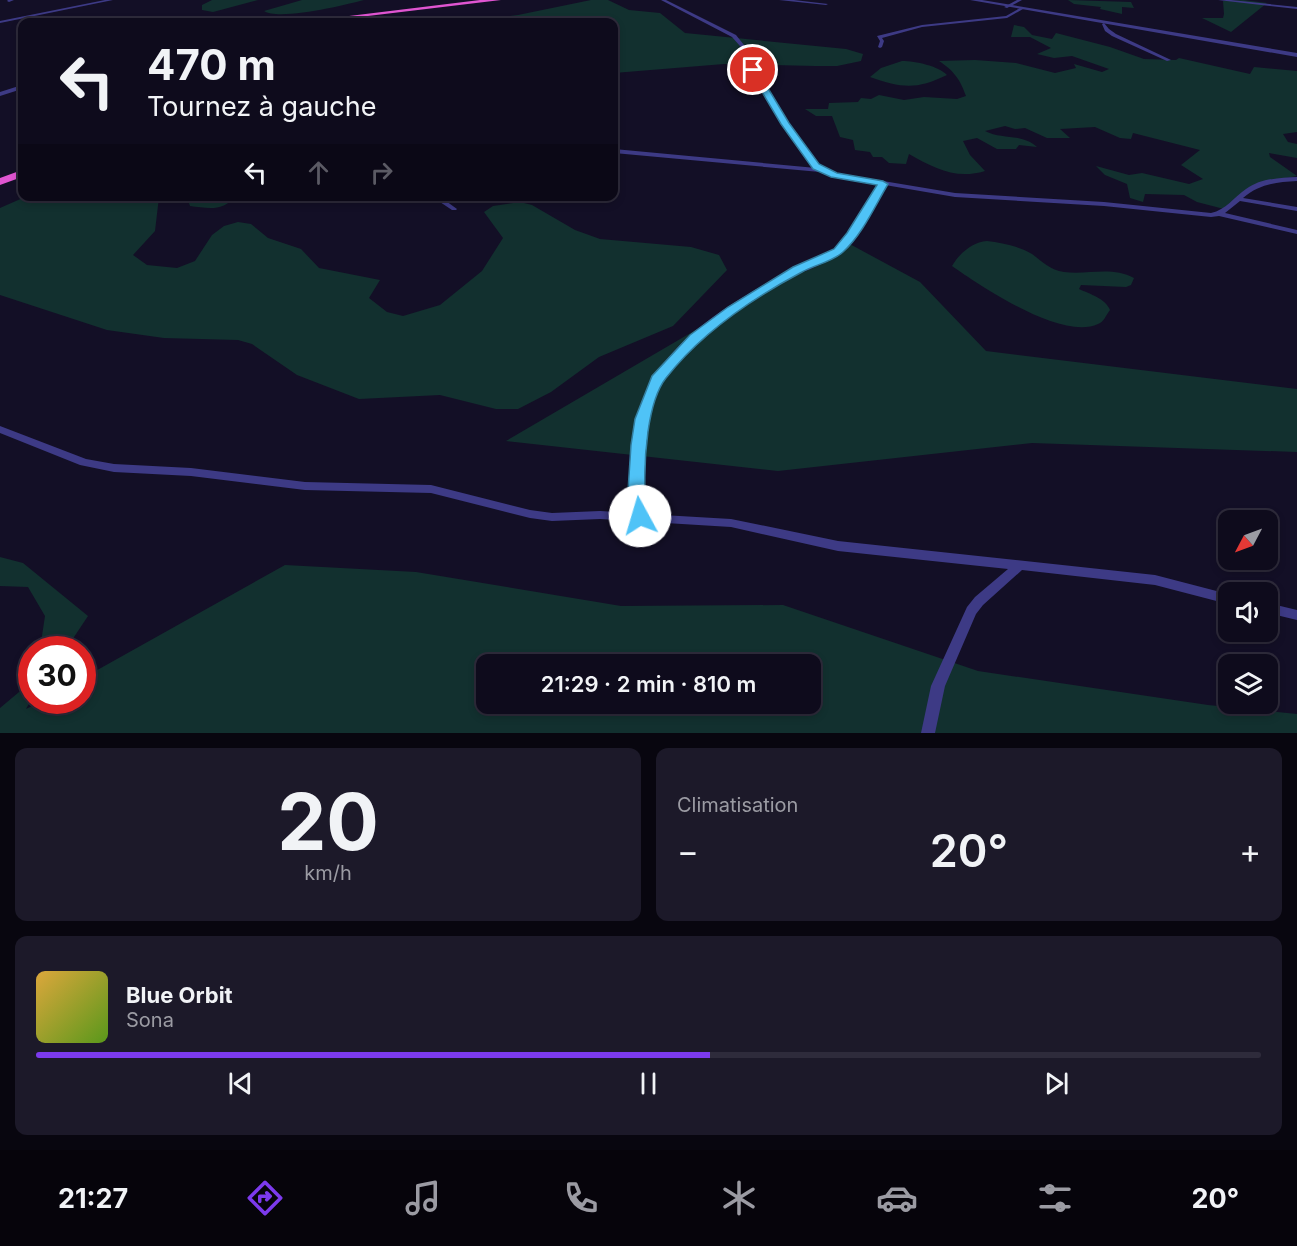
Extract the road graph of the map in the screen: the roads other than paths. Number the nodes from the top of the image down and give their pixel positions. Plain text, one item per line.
1 (111, 0) edge
2 (498, 0) edge
3 (663, 0) edge
4 (781, 0) edge
5 (973, 0) edge
6 (1020, 0) edge
7 (1220, 0) edge
8 (826, 4) dead end
9 (1006, 7) junction
10 (1297, 8) edge
11 (1021, 9) junction
12 (18, 18) edge
13 (20, 18) edge
14 (339, 18) edge
15 (0, 22) edge
16 (1104, 24) junction
17 (880, 47) dead end
18 (1297, 55) edge
19 (1169, 60) dead end
20 (18, 88) edge
21 (0, 94) edge
22 (618, 146) edge
23 (624, 151) junction
24 (618, 152) edge
25 (821, 170) junction
26 (18, 175) edge
27 (1297, 179) edge
28 (0, 182) edge
29 (883, 184) junction
30 (1238, 200) junction
31 (442, 201) edge
32 (1297, 208) edge
33 (454, 209) dead end
34 (1220, 214) junction
35 (1297, 232) edge
36 (0, 429) edge
37 (640, 516) junction
38 (1019, 566) junction
39 (1218, 596) edge
40 (1278, 610) edge
41 (1297, 615) edge
42 (928, 733) edge

1 - 13 street
2 - 14 highway
3 - 25 street
4 - 8 street
5 - 9 street
6 - 9 street
7 - 10 street
9 - 11 street
11 - 16 street
11 - 17 street
12 - 15 street
16 - 18 street
16 - 19 street
20 - 21 street
22 - 23 street
23 - 24 street
23 - 25 street
25 - 29 street
26 - 28 highway
27 - 30 street
29 - 34 street
29 - 37 street
30 - 32 street
30 - 34 street
31 - 33 street
34 - 35 street
36 - 37 street
37 - 38 street
38 - 39 street
38 - 42 street
40 - 41 street

